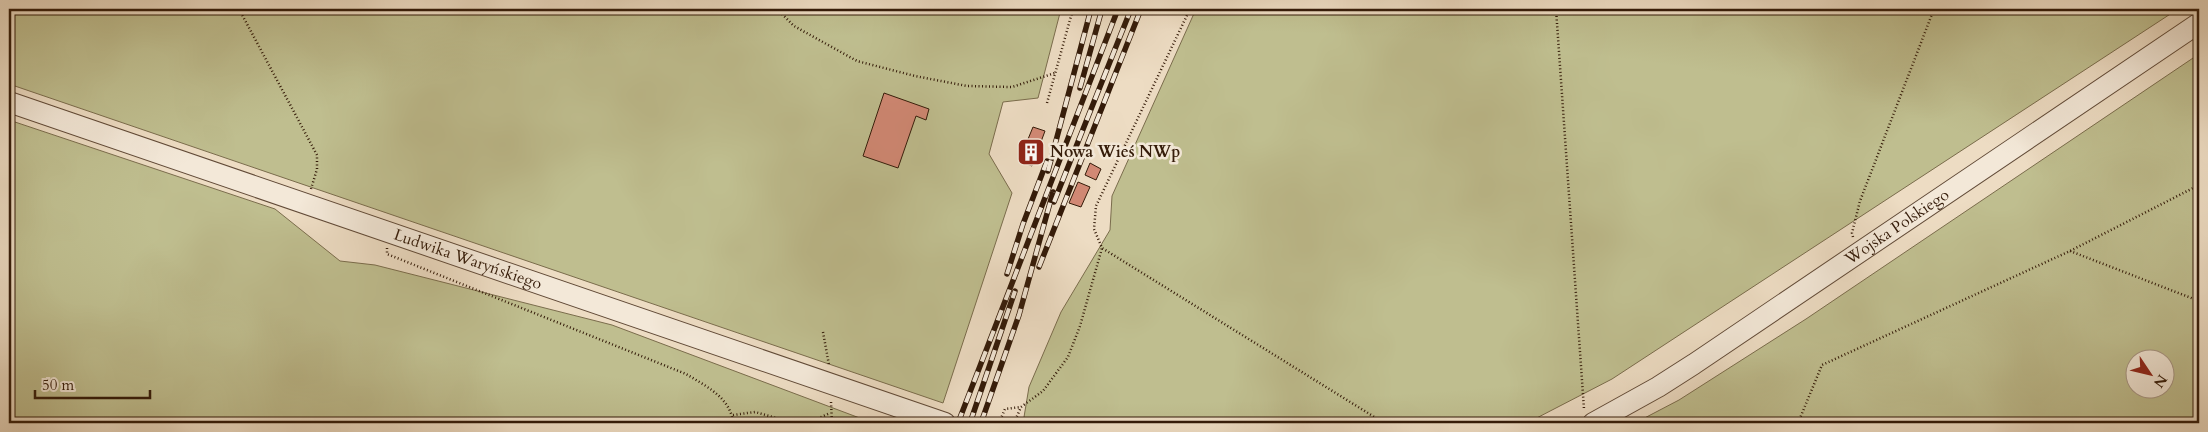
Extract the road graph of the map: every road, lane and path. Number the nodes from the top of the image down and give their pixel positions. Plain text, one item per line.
1 (239, 9) edge
2 (777, 9) edge
3 (1073, 9) edge
4 (1190, 9) edge
5 (1556, 9) edge
6 (1934, 9) edge
7 (2199, 24) edge
8 (1055, 73) junction
9 (9, 102) edge
10 (1047, 103) dead end
11 (2199, 185) edge
12 (307, 205) junction
13 (388, 232) junction
14 (1102, 248) junction
15 (2070, 251) junction
16 (1858, 254) junction
17 (2199, 301) edge
18 (824, 332) dead end
19 (830, 371) dead end
20 (832, 396) dead end
21 (1021, 407) junction
22 (830, 413) junction
23 (733, 415) junction
24 (1589, 418) edge
25 (936, 420) edge
26 (733, 423) edge
27 (794, 423) edge
28 (808, 423) edge
29 (832, 423) edge
30 (999, 423) edge
31 (1014, 423) edge
32 (1384, 423) edge
33 (1798, 423) edge

1 - 12 path
2 - 8 path
3 - 8 path
4 - 14 path
5 - 24 path
6 - 16 path
7 - 16 street, Wojska Polskiego
8 - 10 path
9 - 12 street, Ludwika Waryńskiego
11 - 15 path
12 - 13 street, Ludwika Waryńskiego
13 - 23 path
13 - 25 street, Ludwika Waryńskiego
14 - 21 path
14 - 32 path
15 - 17 path
15 - 33 path
16 - 24 street, Wojska Polskiego
18 - 19 path
20 - 22 path
21 - 30 path
21 - 31 path
22 - 28 path
22 - 29 path
23 - 26 path
23 - 27 path

